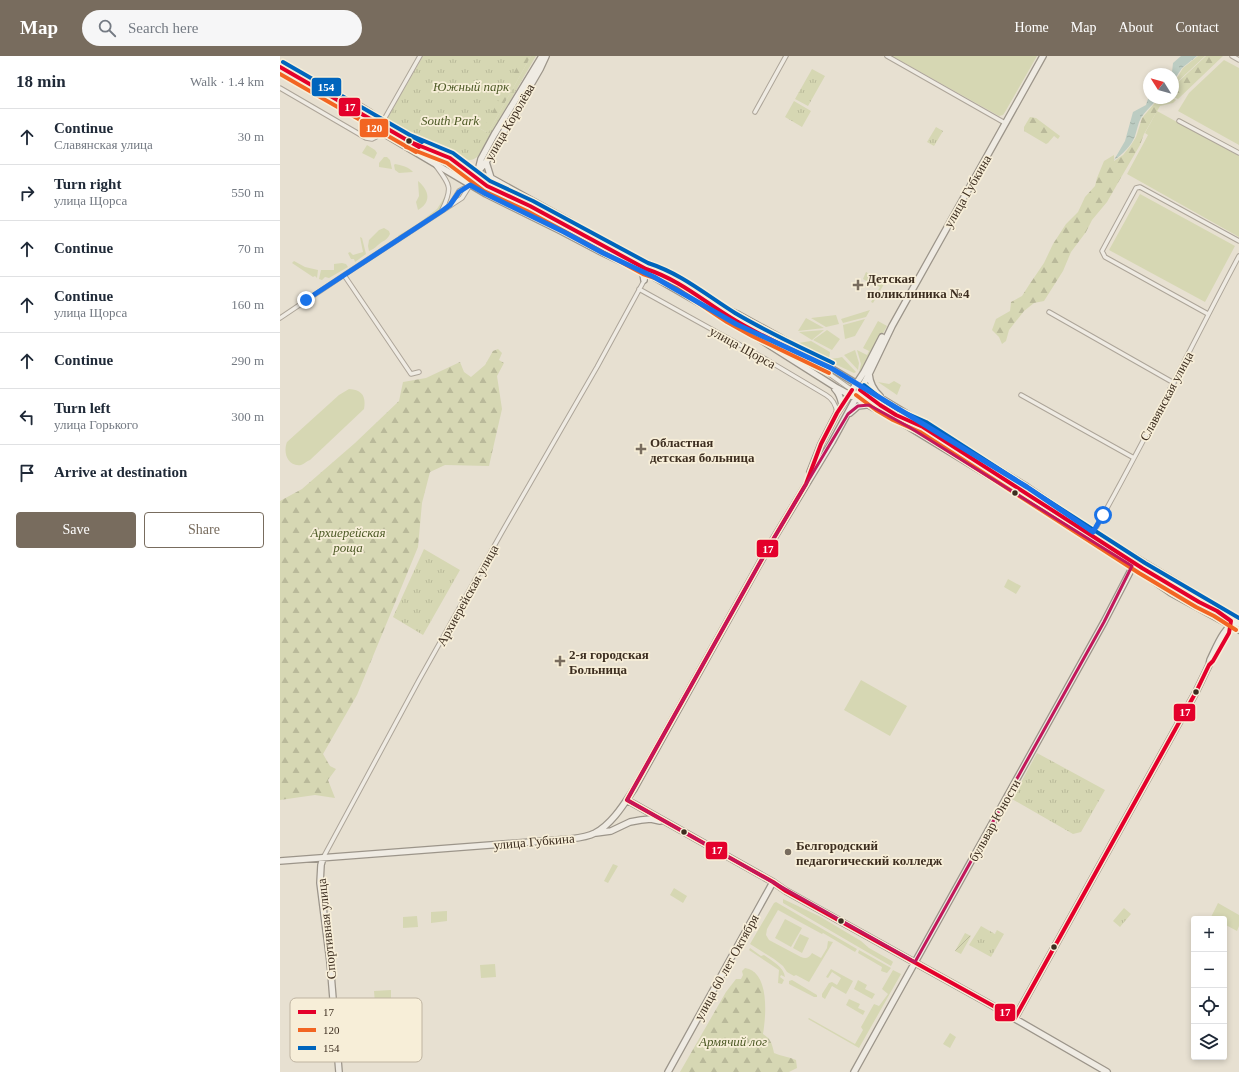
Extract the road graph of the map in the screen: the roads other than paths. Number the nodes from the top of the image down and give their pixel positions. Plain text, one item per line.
1 (420, 56) edge
2 (542, 56) edge
3 (546, 56) edge
4 (786, 56) edge
5 (887, 56) edge
6 (1043, 56) edge
7 (1232, 56) edge
8 (1239, 60) edge
9 (280, 67) edge
10 (280, 88) edge
11 (316, 88) junction
12 (755, 112) dead end
13 (1179, 121) dead end
14 (1005, 123) junction
15 (381, 126) junction
16 (408, 141) junction
17 (1239, 153) edge
18 (450, 158) junction
19 (486, 162) junction
20 (434, 163) junction
21 (491, 178) junction
22 (474, 179) junction
23 (450, 205) junction
24 (442, 211) junction
25 (1239, 241) edge
26 (603, 246) junction
27 (1239, 256) edge
28 (646, 271) junction
29 (344, 275) junction
30 (644, 280) joint
31 (639, 289) junction
32 (706, 300) junction
33 (1049, 312) dead end
34 (1208, 314) junction
35 (280, 318) edge
36 (736, 324) junction
37 (892, 326) junction
38 (776, 343) junction
39 (831, 368) junction
40 (418, 372) dead end
41 (869, 374) junction
42 (1174, 383) junction
43 (831, 384) junction
44 (853, 388) junction
45 (858, 392) junction
46 (1020, 396) dead end
47 (886, 402) junction
48 (842, 405) junction
49 (868, 405) junction
50 (837, 413) junction
51 (848, 414) junction
52 (1134, 458) junction
53 (806, 484) junction
54 (1092, 534) junction
55 (1084, 535) junction
56 (1097, 544) junction
57 (1134, 562) junction
58 (1234, 625) edge
59 (1239, 630) edge
60 (627, 800) junction
61 (667, 822) junction
62 (594, 833) junction
63 (323, 858) junction
64 (280, 861) edge
65 (773, 882) junction
66 (915, 962) junction
67 (333, 998) edge
68 (1015, 1018) junction
69 (338, 1062) edge
70 (339, 1072) edge
71 (668, 1072) edge
72 (854, 1072) edge
73 (1108, 1072) edge

1 - 15 street
2 - 22 main road, улица Королёва
3 - 19 main road, улица Королёва
4 - 12 street
5 - 14 street
6 - 14 main road, улица Губкина
7 - 8 street
9 - 11 main road
10 - 15 street
11 - 15 main road
11 - 15 main road
13 - 17 street
14 - 37 main road, улица Губкина
15 - 16 street, улица Щорса
15 - 18 main road
15 - 20 main road
16 - 18 street, улица Щорса
16 - 22 street, улица Щорса
18 - 22 main road
19 - 21 main road
19 - 22 main road, улица Королёва
20 - 22 main road
20 - 24 street
21 - 22 main road
21 - 26 main road
22 - 23 street
22 - 23 street
22 - 26 street, улица Щорса
22 - 28 main road
23 - 24 street
24 - 29 street
25 - 34 street
26 - 28 main road, улица Щорса
27 - 34 street, Славянская улица
28 - 30 main road
28 - 32 main road, улица Щорса
28 - 36 main road, улица Щорса
29 - 35 street
29 - 40 street
30 - 31 street, Архиерейская улица
31 - 50 street, улица Щорса
31 - 63 street, Архиерейская улица
32 - 38 street, улица Щорса
32 - 39 main road, улица Щорса
33 - 42 street
34 - 42 street, Славянская улица
36 - 38 street
36 - 43 main road, улица Щорса
37 - 41 main road, улица Губкина
37 - 44 main road, улица Губкина
38 - 39 street, улица Щорса
38 - 44 street
39 - 44 main road, улица Щорса
41 - 45 main road, улица Губкина
41 - 47 main road
42 - 52 street, Славянская улица
43 - 44 main road, улица Щорса
43 - 48 main road
44 - 45 main road, улица Щорса
44 - 45 main road, улица Щорса
44 - 48 main road, улица Губкина
45 - 47 main road, улица Щорса
45 - 49 main road, улица Щорса
45 - 51 main road, улица Губкина
45 - 54 street, улица Щорса
46 - 52 street
47 - 54 main road, улица Щорса
48 - 50 main road, улица Губкина
49 - 51 main road
49 - 55 main road, улица Щорса
50 - 53 main road, улица Губкина
51 - 53 main road, улица Губкина
52 - 54 street, Славянская улица
53 - 60 main road, улица Губкина
54 - 55 street
54 - 56 street
54 - 57 main road, улица Щорса
55 - 56 main road, улица Щорса
56 - 57 main road, улица Щорса
57 - 58 street, улица Щорса
57 - 58 main road, улица Щорса
57 - 58 main road, улица Щорса
57 - 66 main road, бульвар Юности
58 - 59 main road
58 - 68 main road
60 - 61 main road
60 - 62 main road, улица Губкина
61 - 62 main road
61 - 65 main road
62 - 63 main road, улица Губкина
63 - 64 main road, улица Губкина
63 - 67 main road, Спортивная улица
65 - 66 main road
65 - 71 main road, улица 60 лет Октября
66 - 68 main road
66 - 72 main road, бульвар Юности
68 - 73 main road
69 - 70 main road, Спортивная улица

